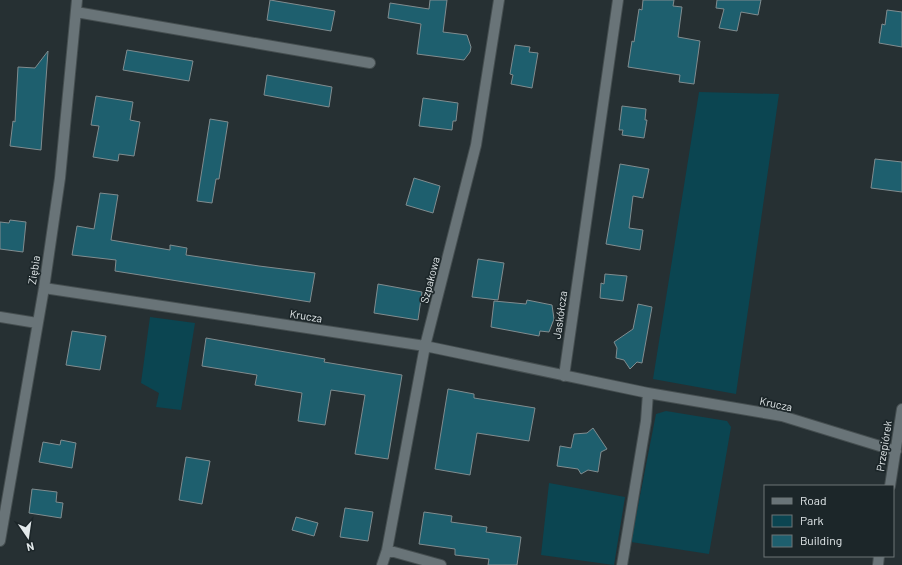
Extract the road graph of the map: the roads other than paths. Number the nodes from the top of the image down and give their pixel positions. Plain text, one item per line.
1 (77, 0) edge
2 (500, 0) edge
3 (618, 0) edge
4 (76, 12) junction
5 (370, 63) dead end
6 (44, 288) junction
7 (0, 316) edge
8 (37, 323) junction
9 (426, 346) junction
10 (564, 376) junction
11 (648, 393) junction
12 (902, 409) edge
13 (896, 451) junction
14 (890, 485) edge
15 (0, 541) edge
16 (387, 550) junction
17 (382, 565) edge
18 (441, 565) edge
19 (622, 565) edge

1 - 4 street, Ziębia
2 - 9 street, Szpakowa
3 - 10 street, Jaskółcza
4 - 5 street
4 - 6 street, Ziębia
6 - 8 street, Ziębia
6 - 9 street, Krucza
7 - 8 street
8 - 15 street, Ziębia
9 - 10 street, Krucza
9 - 16 street, Szpakowa
10 - 11 street
11 - 13 street, Krucza
11 - 19 street
12 - 13 street, Przepiórek
13 - 14 street, Przepiórek
16 - 17 street, Szpakowa
16 - 18 street

